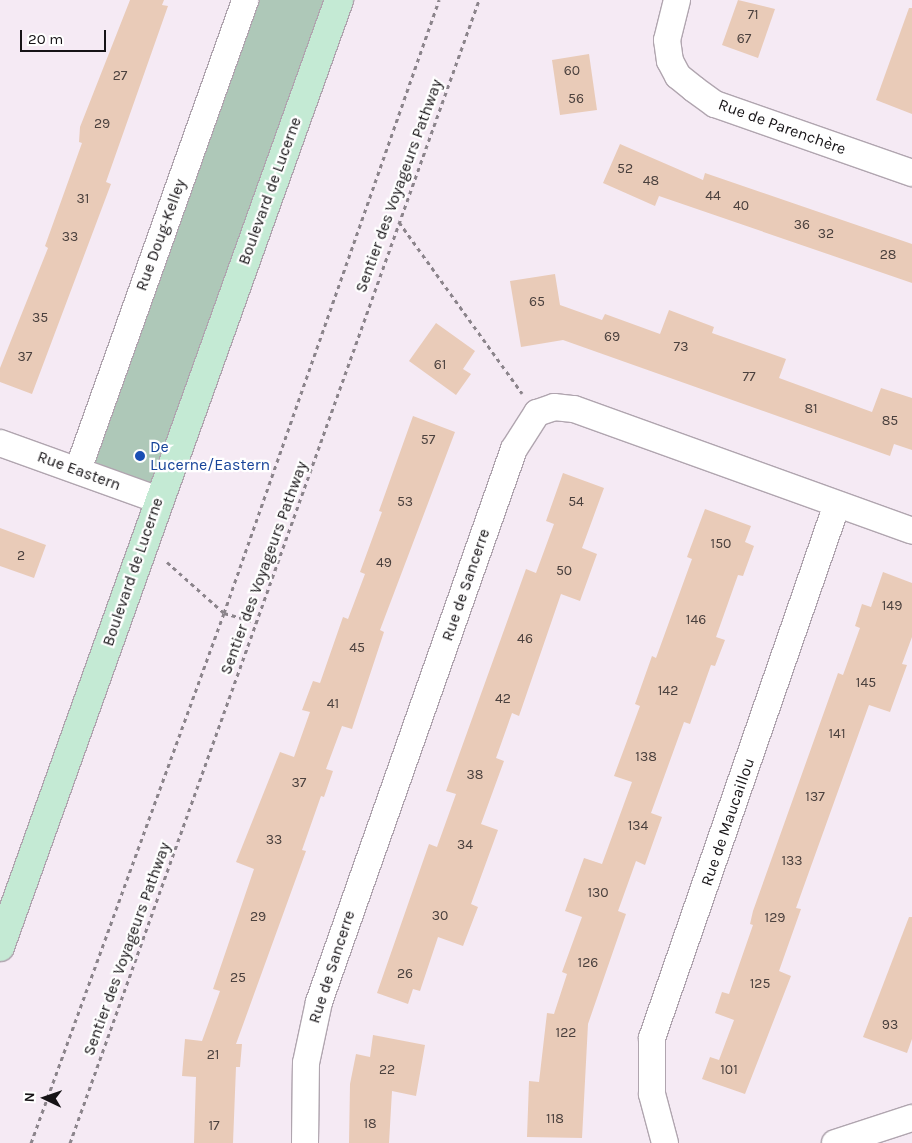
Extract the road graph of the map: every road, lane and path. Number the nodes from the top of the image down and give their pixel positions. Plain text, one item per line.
1 (245, 0) edge
2 (339, 0) edge
3 (439, 0) edge
4 (479, 0) edge
5 (677, 0) edge
6 (912, 173) edge
7 (399, 222) junction
8 (537, 413) junction
9 (0, 443) edge
10 (78, 470) junction
11 (158, 500) junction
12 (837, 504) junction
13 (912, 531) edge
14 (143, 540) junction
15 (224, 613) junction
16 (258, 623) junction
17 (0, 947) edge
18 (912, 1118) edge
19 (31, 1143) edge
20 (70, 1143) edge
21 (305, 1143) edge
22 (665, 1143) edge
23 (836, 1143) edge

1 - 10 street, Rue Doug-Kelley
2 - 11 main road, Boulevard de Lucerne
3 - 15 path
4 - 7 path, Sentier des Voyageurs Pathway
5 - 6 street, Rue de Parenchère
7 - 8 path
7 - 16 path, Sentier des Voyageurs Pathway
8 - 12 street
8 - 21 street, Rue de Sancerre
9 - 10 street, Rue Eastern
10 - 11 street, Rue Eastern
11 - 14 main road, Boulevard de Lucerne
12 - 13 street
12 - 22 street, Rue de Maucaillou
14 - 15 path
14 - 17 main road, Boulevard de Lucerne
15 - 16 path
15 - 19 path
16 - 20 path, Sentier des Voyageurs Pathway
18 - 23 street

